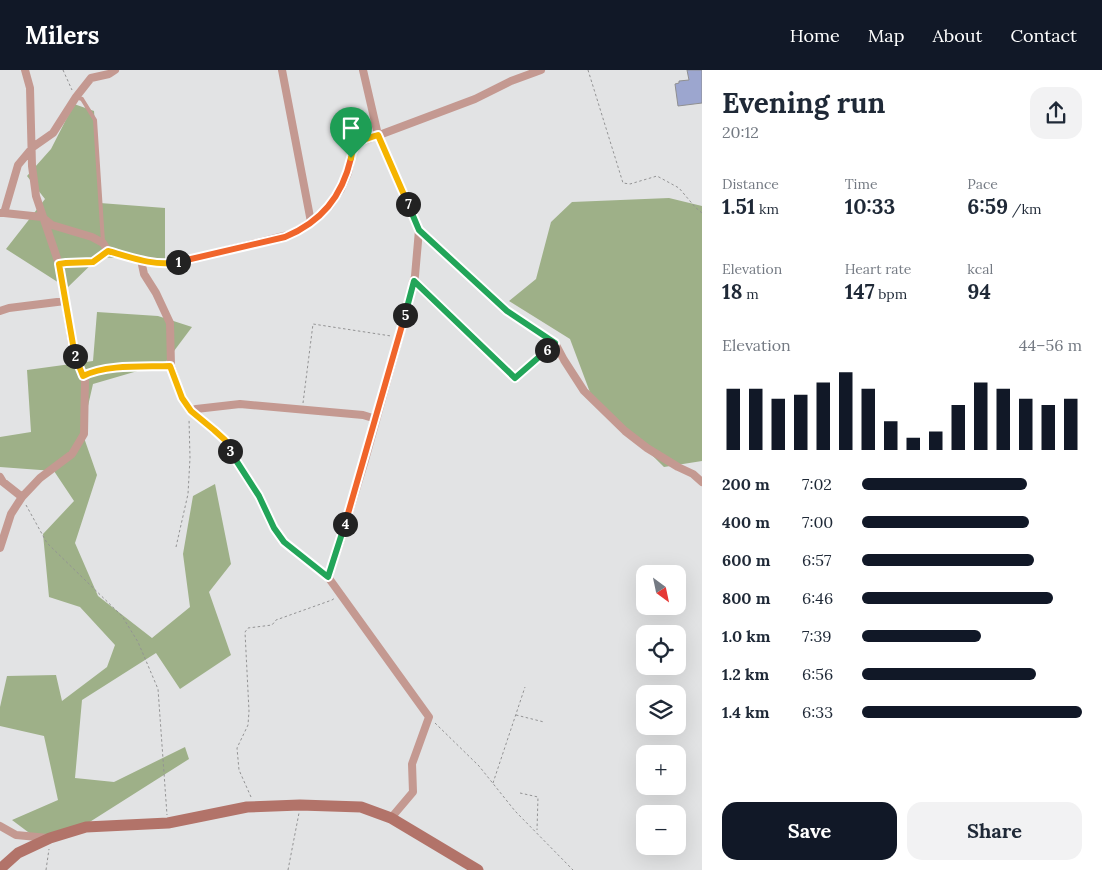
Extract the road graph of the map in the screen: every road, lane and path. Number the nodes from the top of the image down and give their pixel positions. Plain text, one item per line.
1 (25, 70) edge
2 (63, 70) edge
3 (115, 70) edge
4 (282, 70) edge
5 (363, 70) edge
6 (541, 70) edge
7 (588, 70) edge
8 (76, 97) junction
9 (378, 135) junction
10 (33, 148) junction
11 (2, 213) edge
12 (702, 213) edge
13 (42, 218) junction
14 (311, 222) junction
15 (419, 230) junction
16 (103, 243) junction
17 (108, 251) junction
18 (141, 260) junction
19 (59, 264) junction
20 (414, 281) junction
21 (64, 300) junction
22 (0, 311) edge
23 (399, 337) junction
24 (555, 343) junction
25 (170, 366) junction
26 (83, 376) junction
27 (302, 410) junction
28 (191, 411) junction
29 (376, 419) junction
30 (0, 477) edge
31 (702, 482) edge
32 (22, 497) junction
33 (176, 547) dead end
34 (0, 548) edge
35 (328, 577) junction
36 (339, 594) junction
37 (525, 687) dead end
38 (516, 715) junction
39 (429, 717) junction
40 (544, 722) dead end
41 (493, 783) junction
42 (520, 793) dead end
43 (300, 805) junction
44 (256, 807) junction
45 (391, 818) junction
46 (168, 823) junction
47 (0, 826) edge
48 (536, 831) junction
49 (50, 838) junction
50 (0, 869) edge
51 (46, 870) edge
52 (288, 870) edge
53 (478, 870) edge
54 (573, 870) edge

1 - 10 street
2 - 8 path
3 - 8 street
4 - 14 street
5 - 9 street
6 - 9 street
7 - 12 path
8 - 10 street
8 - 16 lane
9 - 14 street
9 - 15 street
10 - 11 street
10 - 13 street
11 - 13 street
13 - 16 street
13 - 19 street
14 - 18 street
15 - 20 street
15 - 24 street
16 - 17 street
17 - 18 street
17 - 19 street
18 - 25 street
19 - 21 street
20 - 23 street
20 - 24 street
21 - 22 street
21 - 26 street
23 - 27 path
23 - 29 street
24 - 31 street
25 - 26 path
25 - 28 street
26 - 32 street
27 - 28 street
27 - 29 street
28 - 33 path
28 - 35 street
29 - 35 street
30 - 32 street
32 - 34 street
32 - 46 path
35 - 36 street
36 - 39 street
36 - 44 path
37 - 38 path
38 - 40 path
38 - 41 path
39 - 41 path
39 - 45 street
41 - 48 path
42 - 48 path
43 - 44 street
43 - 45 street
43 - 52 path
44 - 46 street
45 - 53 street
46 - 49 street
47 - 49 street
48 - 54 path
49 - 50 street
49 - 51 path

